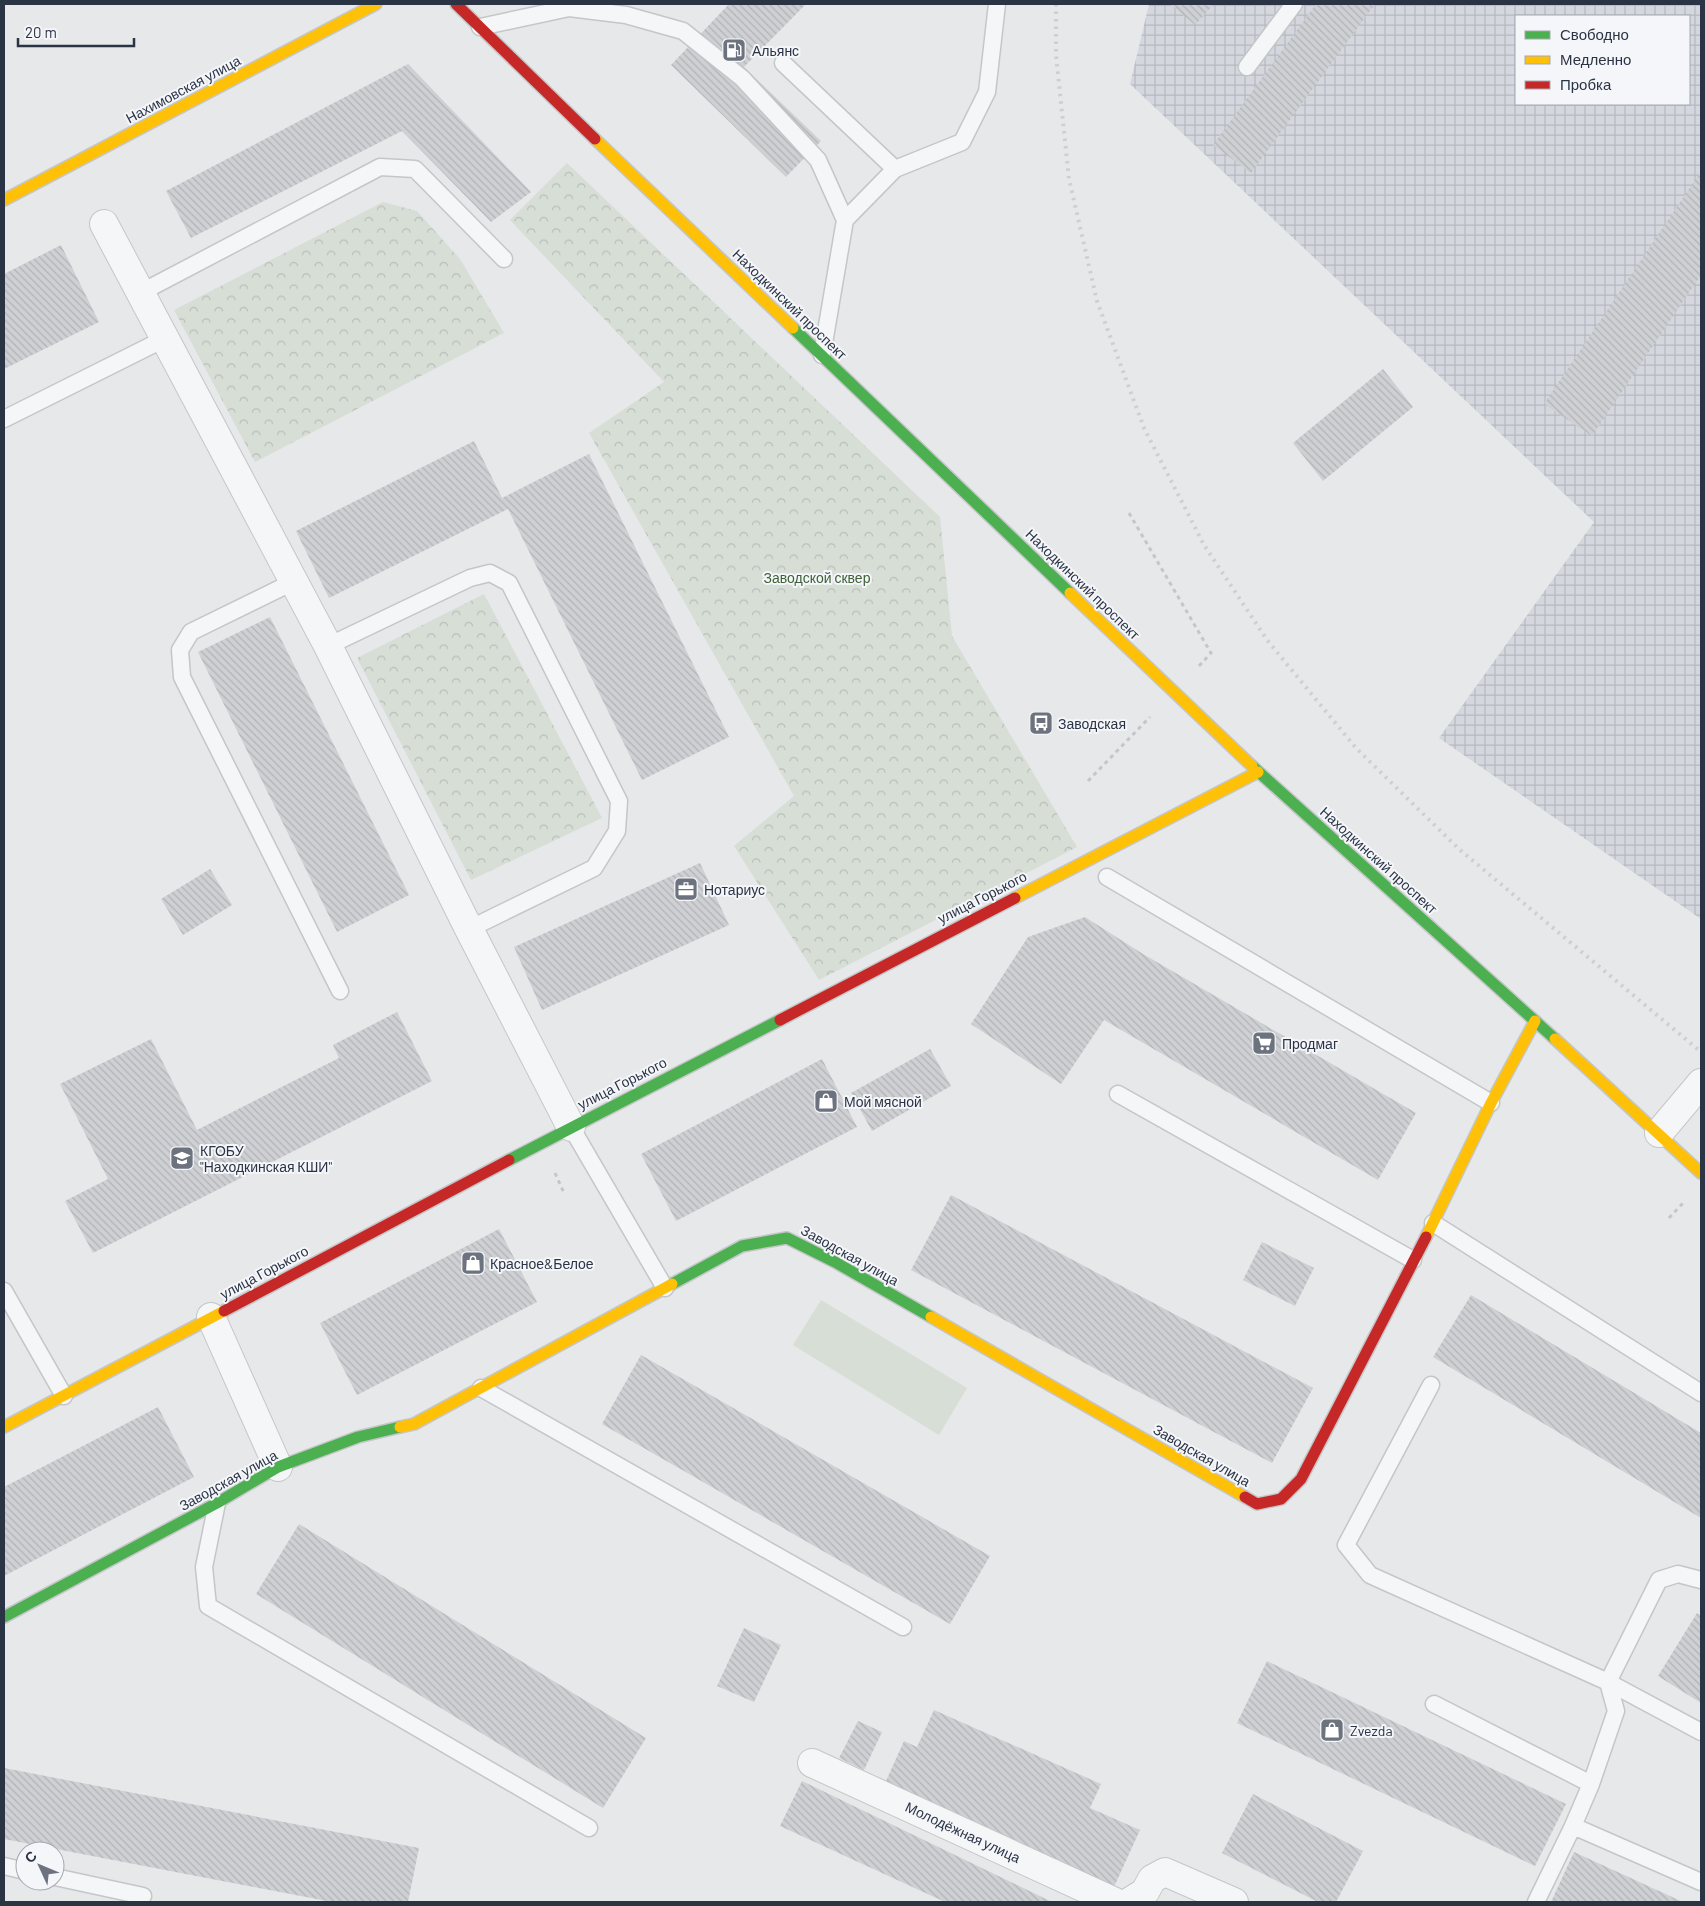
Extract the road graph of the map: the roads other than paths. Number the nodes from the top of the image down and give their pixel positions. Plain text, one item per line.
1 (376, 4) edge
2 (456, 4) edge
3 (997, 4) edge
4 (1294, 4) edge
5 (571, 6) edge
6 (480, 27) junction
7 (783, 63) dead end
8 (1247, 67) dead end
9 (895, 169) junction
10 (4, 200) edge
11 (845, 220) junction
12 (104, 224) dead end
13 (504, 259) dead end
14 (140, 293) junction
15 (164, 339) junction
16 (822, 355) junction
17 (4, 419) edge
18 (293, 582) junction
19 (328, 646) junction
20 (1258, 772) junction
21 (1107, 878) dead end
22 (469, 929) junction
23 (340, 991) dead end
24 (1535, 1021) junction
25 (1701, 1083) edge
26 (1118, 1094) dead end
27 (1491, 1103) junction
28 (571, 1127) junction
29 (1659, 1133) junction
30 (1701, 1174) edge
31 (1433, 1223) junction
32 (1414, 1260) junction
33 (665, 1288) junction
34 (4, 1291) edge
35 (211, 1317) junction
36 (1431, 1385) dead end
37 (481, 1388) junction
38 (1701, 1393) edge
39 (64, 1396) junction
40 (4, 1428) edge
41 (278, 1467) junction
42 (217, 1503) junction
43 (1701, 1580) edge
44 (4, 1617) edge
45 (903, 1627) dead end
46 (1608, 1682) junction
47 (1434, 1704) dead end
48 (1701, 1732) edge
49 (812, 1763) dead end
50 (1591, 1784) junction
51 (1573, 1826) junction
52 (589, 1828) dead end
53 (65, 1879) edge
54 (1701, 1882) edge
55 (143, 1896) dead end
56 (1115, 1902) edge
57 (1129, 1902) edge
58 (1234, 1902) edge
59 (1536, 1902) edge

1 - 10 main road, Нахимовская улица
2 - 6 main road, Находкинский проспект
3 - 9 lane
4 - 8 lane
5 - 6 lane
5 - 11 lane
6 - 16 main road, Находкинский проспект
7 - 9 lane
9 - 11 lane
11 - 16 lane
12 - 14 street
13 - 14 lane
14 - 15 street
15 - 17 lane
15 - 18 street
16 - 20 main road, Находкинский проспект
18 - 19 street
18 - 23 lane
19 - 22 street
19 - 22 lane
20 - 24 main road, Находкинский проспект
20 - 28 main road, улица Горького
21 - 27 lane
22 - 28 street
24 - 27 main road, Заводская улица
24 - 29 main road, Находкинский проспект
25 - 29 street
26 - 32 lane
27 - 31 main road, Заводская улица
28 - 33 lane
28 - 35 main road, улица Горького
29 - 30 main road, Находкинский проспект
31 - 32 main road, Заводская улица
31 - 38 lane
32 - 33 main road, Заводская улица
33 - 37 main road, Заводская улица
34 - 39 lane
35 - 39 main road, улица Горького
35 - 41 street
36 - 46 lane
37 - 41 main road, Заводская улица
37 - 45 lane
39 - 40 main road, улица Горького
41 - 42 main road, Заводская улица
42 - 44 main road, Заводская улица
42 - 52 lane
43 - 46 lane
46 - 48 lane
46 - 50 lane
47 - 50 lane
49 - 56 street, Молодёжная улица
50 - 51 lane
51 - 54 lane
51 - 59 lane
53 - 55 lane
57 - 58 street

